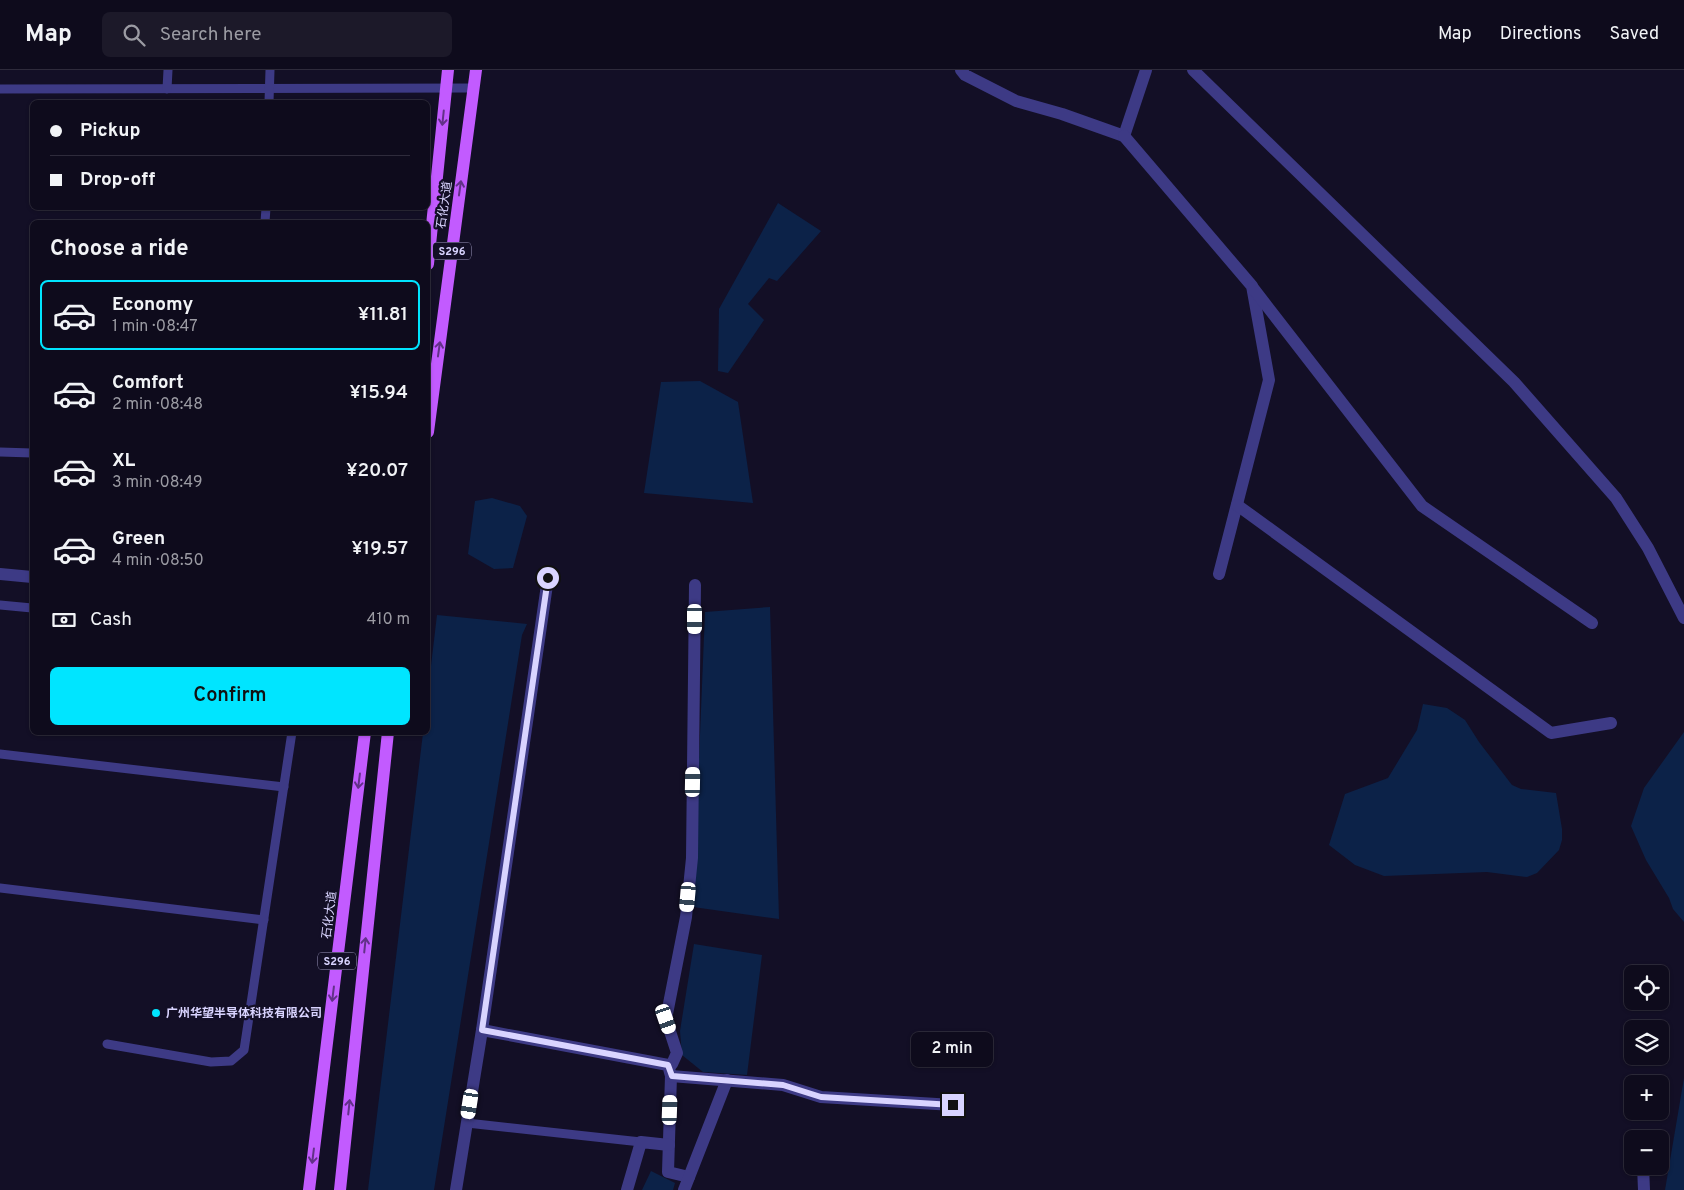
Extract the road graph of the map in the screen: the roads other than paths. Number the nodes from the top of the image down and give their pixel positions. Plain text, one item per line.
1 (168, 70) edge
2 (270, 70) edge
3 (448, 70) edge
4 (476, 70) edge
5 (961, 70) edge
6 (1146, 70) edge
7 (1193, 70) edge
8 (0, 88) edge
9 (446, 88) junction
10 (473, 88) junction
11 (167, 89) junction
12 (269, 89) junction
13 (269, 100) edge
14 (1124, 136) junction
15 (430, 244) edge
16 (1252, 286) junction
17 (430, 417) edge
18 (0, 452) edge
19 (30, 453) edge
20 (1237, 506) junction
21 (0, 574) edge
22 (1219, 574) dead end
23 (30, 576) edge
24 (548, 578) dead end
25 (696, 585) dead end
26 (0, 605) edge
27 (30, 608) edge
28 (1684, 618) edge
29 (1592, 623) dead end
30 (1611, 723) dead end
31 (292, 735) edge
32 (365, 735) edge
33 (388, 735) edge
34 (0, 754) edge
35 (284, 787) junction
36 (0, 888) edge
37 (264, 920) junction
38 (482, 1030) junction
39 (107, 1044) dead end
40 (670, 1071) junction
41 (727, 1080) junction
42 (953, 1105) dead end
43 (467, 1122) junction
44 (641, 1142) junction
45 (669, 1145) junction
46 (1643, 1175) edge
47 (689, 1178) junction
48 (309, 1190) edge
49 (340, 1190) edge
50 (456, 1190) edge
51 (626, 1190) edge
52 (684, 1190) edge
53 (1644, 1190) edge

1 - 11 lane
2 - 12 lane
3 - 9 main road, 石化大道 / S296
4 - 10 main road, 石化大道 / S296
5 - 14 street
6 - 14 street
7 - 28 street
8 - 11 lane
9 - 10 lane
9 - 12 lane
9 -> 15 main road, 石化大道 / S296
17 -> 10 main road, 石化大道 / S296
11 - 12 lane
12 - 13 lane
14 - 16 street
16 - 20 street
16 - 29 street
18 - 19 lane
20 - 22 street
20 - 30 street
21 - 23 street
24 - 38 street
25 - 40 street
26 - 27 lane
31 - 35 lane
32 -> 48 main road, 石化大道 / S296
49 -> 33 main road, S296
34 - 35 lane
35 - 37 lane
36 - 37 lane
37 - 39 lane
38 - 40 street
38 - 43 street
40 - 41 street
40 - 45 street
41 - 42 street
41 - 47 street
43 - 44 lane
43 - 50 street
44 - 45 street
44 - 51 street
45 - 47 street
46 - 53 street
47 - 52 street

